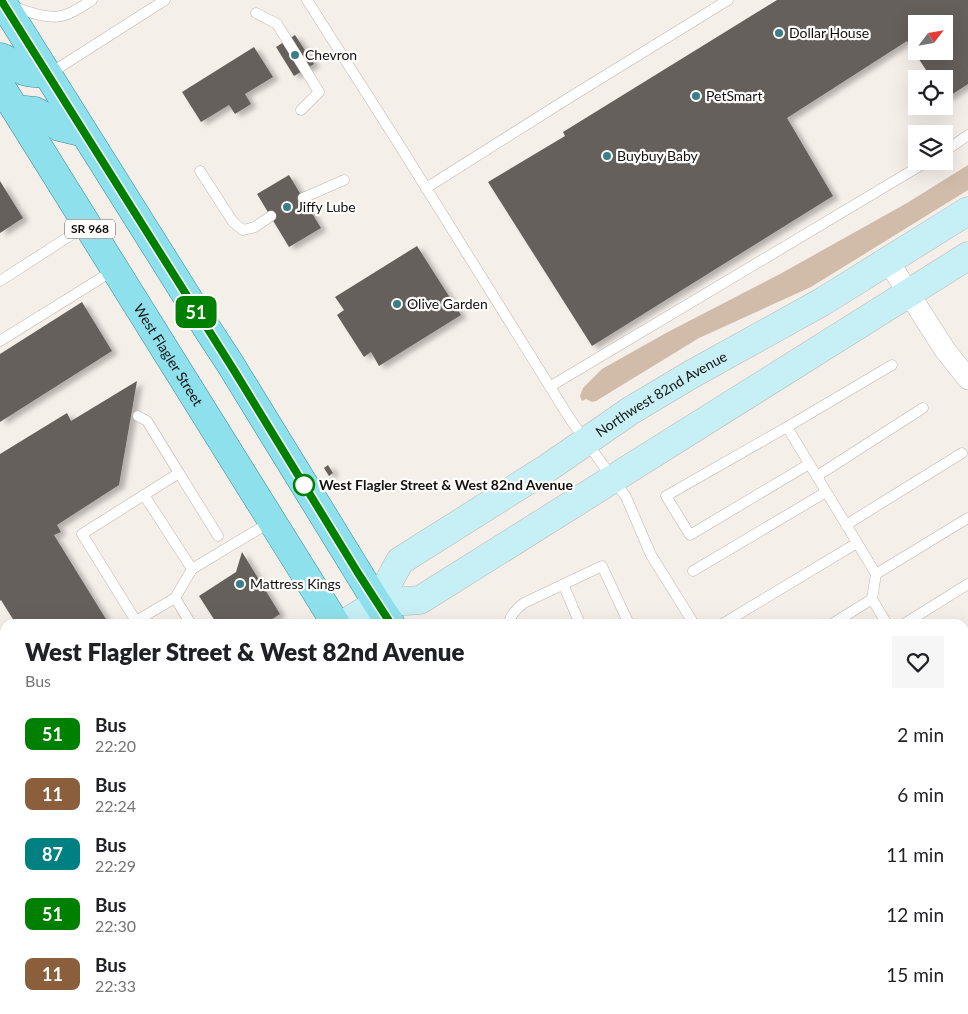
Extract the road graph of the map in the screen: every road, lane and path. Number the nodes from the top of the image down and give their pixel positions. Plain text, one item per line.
1 (92, 0) edge
2 (165, 0) edge
3 (308, 0) edge
4 (728, 0) edge
5 (2, 2) edge
6 (256, 13) dead end
7 (0, 57) edge
8 (48, 74) junction
9 (0, 85) edge
10 (11, 110) junction
11 (301, 110) dead end
12 (84, 133) junction
13 (968, 135) edge
14 (953, 146) edge
15 (913, 170) edge
16 (200, 171) dead end
17 (344, 180) dead end
18 (426, 188) junction
19 (303, 198) dead end
20 (968, 211) edge
21 (271, 216) dead end
22 (88, 225) junction
23 (968, 256) edge
24 (888, 261) junction
25 (115, 269) junction
26 (0, 281) edge
27 (909, 294) junction
28 (0, 341) edge
29 (892, 365) dead end
30 (968, 379) edge
31 (551, 386) junction
32 (923, 408) dead end
33 (138, 416) dead end
34 (786, 427) junction
35 (586, 442) junction
36 (962, 453) dead end
37 (809, 464) junction
38 (179, 473) junction
39 (816, 476) junction
40 (613, 479) junction
41 (826, 492) junction
42 (144, 494) junction
43 (968, 518) edge
44 (273, 521) junction
45 (846, 525) junction
46 (218, 536) dead end
47 (857, 543) junction
48 (192, 569) junction
49 (693, 571) dead end
50 (876, 574) junction
51 (563, 584) junction
52 (968, 584) edge
53 (175, 598) junction
54 (872, 600) junction
55 (384, 613) edge
56 (134, 619) edge
57 (141, 619) edge
58 (188, 619) edge
59 (333, 619) edge
60 (362, 619) edge
61 (510, 619) edge
62 (578, 619) edge
63 (628, 619) edge
64 (691, 619) edge
65 (731, 619) edge
66 (840, 619) edge
67 (884, 619) edge
68 (912, 619) edge

1 - 5 lane
2 - 8 lane
3 - 18 lane
4 - 18 lane
5 - 8 main road, SR 968
6 - 11 lane
7 - 8 main road
8 - 12 main road, SR 968
9 - 10 main road, West Flagler Street / SR 968
10 - 12 main road
10 - 22 main road, West Flagler Street / SR 968
12 - 55 main road, SR 968
13 - 14 lane
15 - 31 lane
16 - 21 lane
17 - 19 lane
18 - 31 lane
20 - 24 street, Northwest 82nd Avenue
22 - 25 main road, West Flagler Street / SR 968
22 - 26 lane
23 - 27 street, Northwest 82nd Avenue
24 - 27 street
24 - 35 street, Northwest 82nd Avenue
25 - 28 lane
25 - 44 main road, West Flagler Street / SR 968
27 - 30 street
27 - 40 street, Northwest 82nd Avenue
29 - 34 lane
31 - 35 lane
32 - 39 lane
33 - 38 lane
34 - 37 lane
34 - 37 lane
35 - 40 lane
35 - 55 street, Northwest 82nd Avenue
36 - 45 lane
37 - 39 lane
38 - 42 lane
38 - 46 lane
39 - 41 lane
40 - 55 street, Northwest 82nd Avenue
40 - 64 lane
41 - 45 lane
41 - 49 lane
42 - 48 lane
42 - 56 lane
43 - 50 lane
44 - 48 lane
44 - 59 main road, West Flagler Street / SR 968
45 - 47 lane
47 - 50 lane
47 - 65 lane
48 - 53 lane
50 - 54 lane
51 - 61 lane
51 - 62 lane
51 - 63 lane
52 - 68 lane
53 - 57 lane
53 - 58 lane
54 - 66 lane
54 - 67 lane
55 - 60 street, Northwest 82nd Avenue

